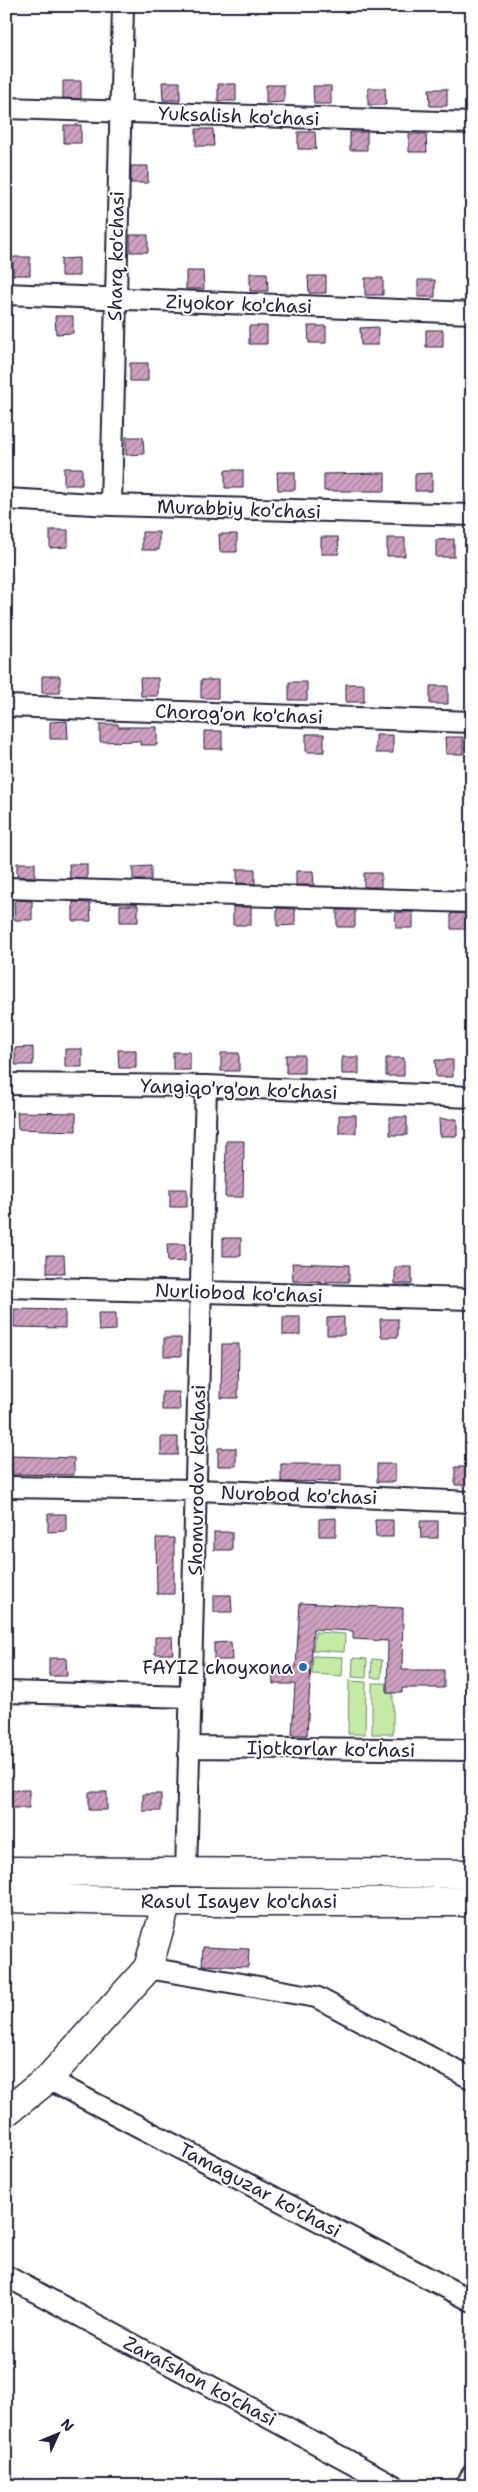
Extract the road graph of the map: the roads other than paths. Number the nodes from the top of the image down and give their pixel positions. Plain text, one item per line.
1 (123, 6) edge
2 (6, 108) edge
3 (119, 113) junction
4 (472, 123) edge
5 (6, 294) edge
6 (114, 299) junction
7 (472, 314) edge
8 (6, 499) edge
9 (111, 505) junction
10 (472, 515) edge
11 (6, 706) edge
12 (472, 722) edge
13 (6, 888) edge
14 (472, 902) edge
15 (6, 1084) edge
16 (206, 1086) junction
17 (472, 1098) edge
18 (6, 1287) edge
19 (200, 1291) junction
20 (472, 1300) edge
21 (6, 1486) edge
22 (198, 1490) junction
23 (472, 1502) edge
24 (6, 1692) edge
25 (191, 1698) junction
26 (190, 1747) junction
27 (472, 1750) edge
28 (6, 1871) edge
29 (186, 1874) junction
30 (472, 1874) edge
31 (6, 1898) edge
32 (166, 1902) junction
33 (472, 1902) edge
34 (148, 1968) junction
35 (48, 2079) junction
36 (472, 2079) edge
37 (6, 2112) edge
38 (6, 2276) edge
39 (472, 2301) edge
40 (472, 2475) edge
41 (395, 2486) edge
42 (466, 2486) edge

1 - 3 street, Sharq ko'chasi
2 - 3 street, Yuksalish ko'chasi
3 - 4 street, Yuksalish ko'chasi
3 - 6 street, Sharq ko'chasi
5 - 6 street, Ziyokor ko'chasi
6 - 7 street, Ziyokor ko'chasi
6 - 9 street, Sharq ko'chasi
8 - 9 street, Murabbiy ko'chasi
9 - 10 street, Murabbiy ko'chasi
11 - 12 street, Chorog'on ko'chasi
13 - 14 street
15 - 16 street, Yangiqo'rg'on ko'chasi
16 - 17 street, Yangiqo'rg'on ko'chasi
16 - 19 street, Shomurodov ko'chasi
18 - 19 street, Nurliobod ko'chasi
19 - 20 street, Nurliobod ko'chasi
19 - 22 street, Shomurodov ko'chasi
21 - 22 street, Nurobod ko'chasi
22 - 23 street, Nurobod ko'chasi
22 - 25 street, Shomurodov ko'chasi
24 - 25 street
25 - 26 street, Shomurodov ko'chasi
26 - 27 street, Ijotkorlar ko'chasi
26 - 29 street, Shomurodov ko'chasi
28 - 29 main road, Rasul Isayev ko'chasi
29 - 30 main road, Rasul Isayev ko'chasi
31 - 32 main road, Rasul Isayev ko'chasi
32 - 33 main road, Rasul Isayev ko'chasi
32 - 34 main road
34 - 35 main road
34 - 36 street
35 - 37 main road
35 - 39 street, Tamaguzar ko'chasi
38 - 41 street, Zarafshon ko'chasi
40 - 42 street

